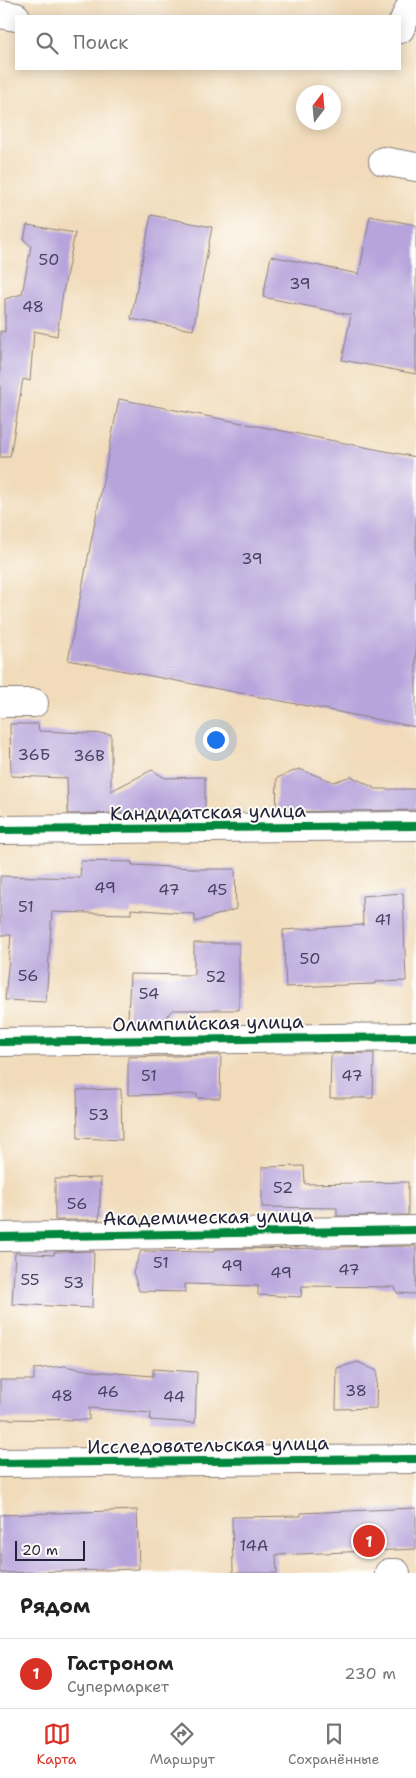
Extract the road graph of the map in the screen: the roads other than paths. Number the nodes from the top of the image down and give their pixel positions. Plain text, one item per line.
1 (413, 0) edge
2 (0, 14) edge
3 (15, 18) edge
4 (401, 27) edge
5 (383, 161) dead end
6 (416, 167) edge
7 (0, 703) edge
8 (34, 703) dead end
9 (416, 826) edge
10 (0, 830) edge
11 (416, 1037) edge
12 (0, 1042) edge
13 (416, 1230) edge
14 (0, 1237) edge
15 (416, 1460) edge
16 (0, 1463) edge
17 (389, 1573) edge
18 (396, 1573) edge

1 - 4 street
2 - 3 street
5 - 6 street
7 - 8 street
9 - 10 street, Кандидатская улица
11 - 12 street, Олимпийская улица
13 - 14 street, Академическая улица
15 - 16 street, Исследовательская улица
17 - 18 street

